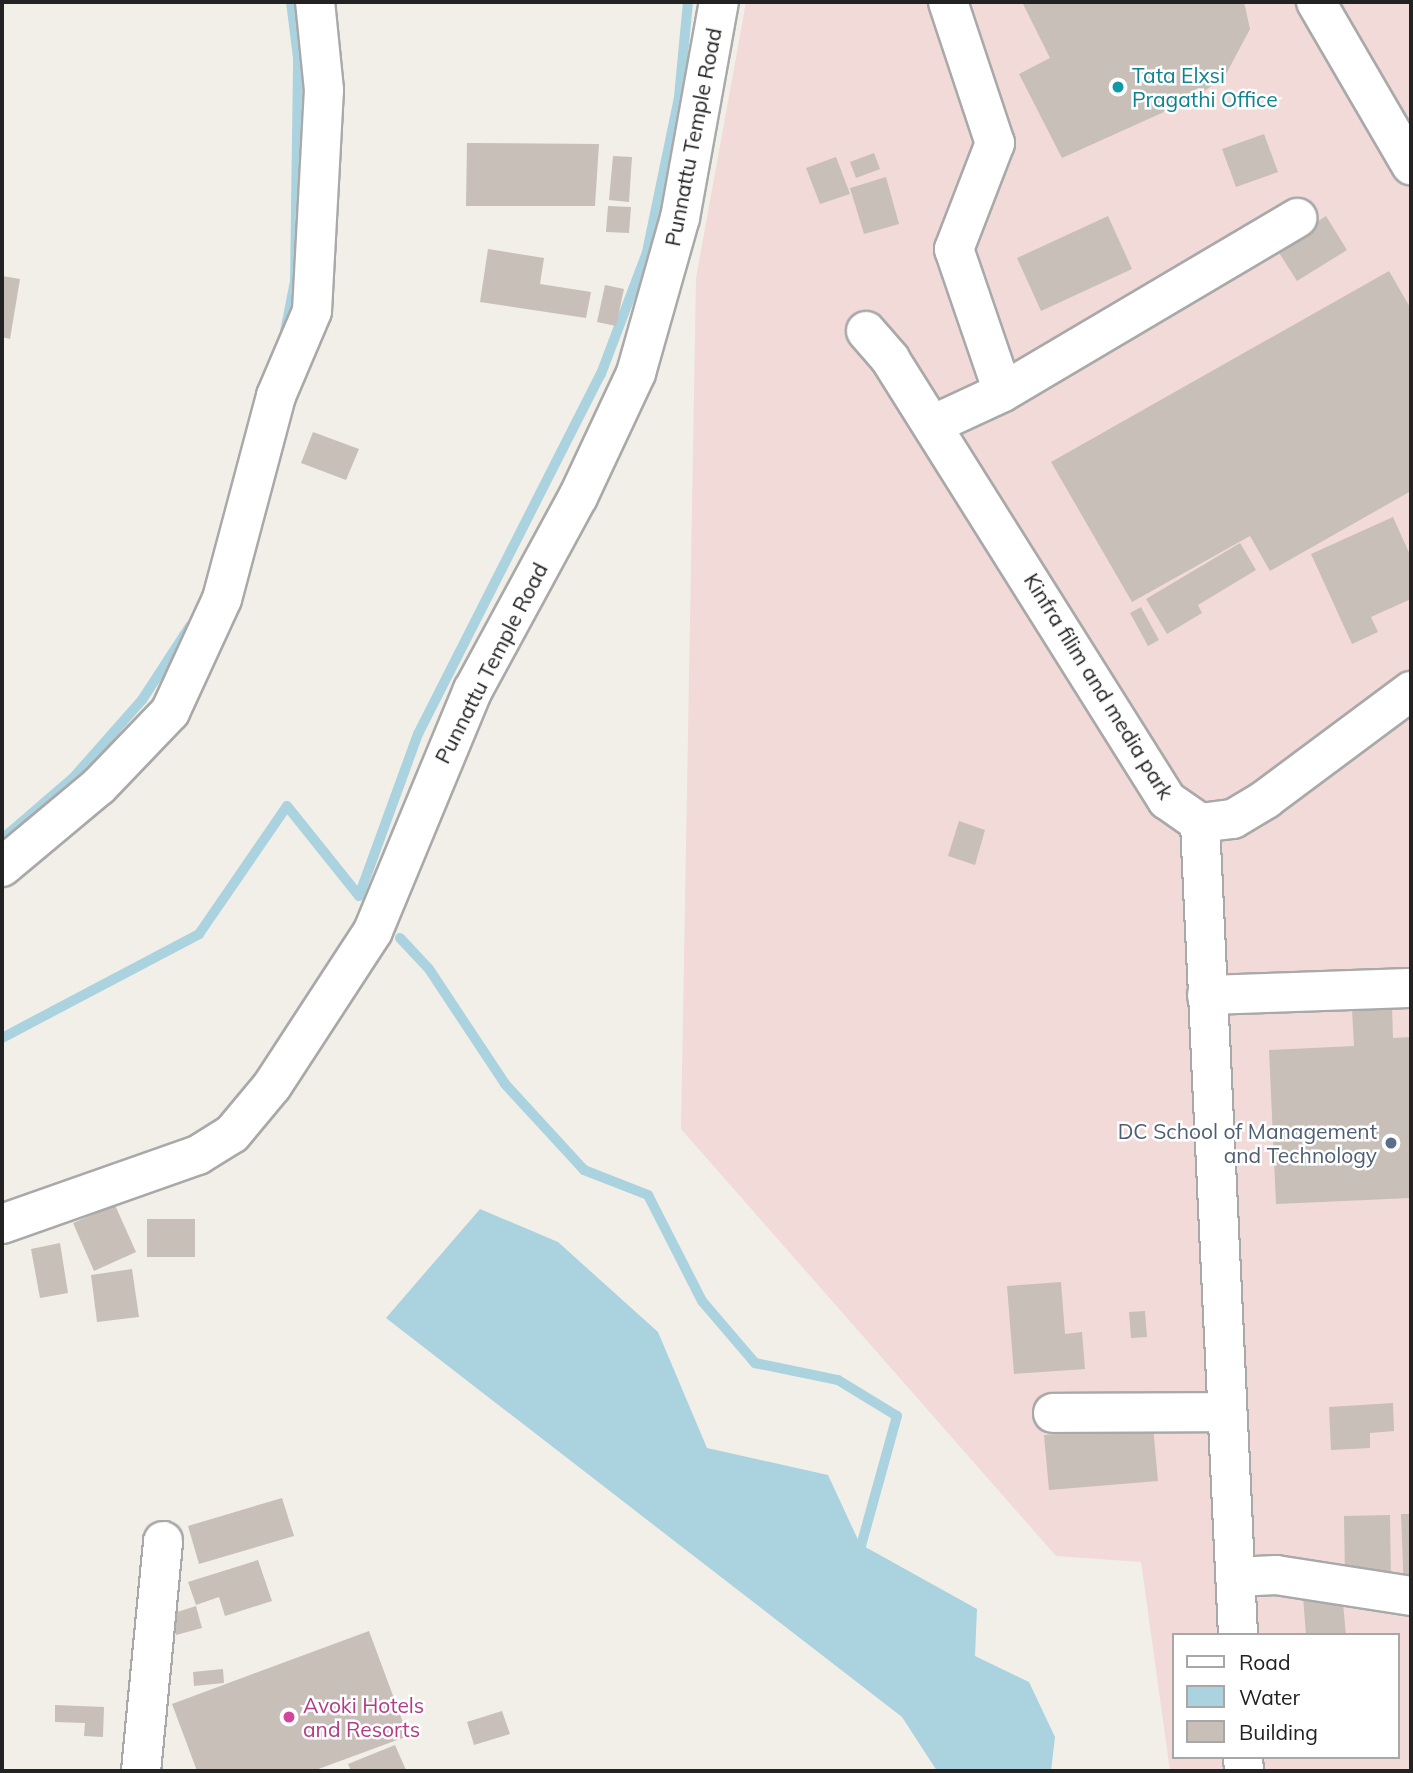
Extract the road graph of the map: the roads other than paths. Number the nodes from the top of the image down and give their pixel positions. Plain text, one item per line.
1 (314, 2) edge
2 (719, 2) edge
3 (947, 2) edge
4 (1316, 2) edge
5 (1411, 165) edge
6 (1297, 218) dead end
7 (866, 331) dead end
8 (1003, 392) junction
9 (932, 425) junction
10 (1411, 691) edge
11 (1200, 823) junction
12 (2, 867) edge
13 (1411, 988) edge
14 (1207, 995) junction
15 (2, 1224) edge
16 (1227, 1412) junction
17 (1053, 1413) dead end
18 (163, 1541) dead end
19 (1235, 1577) junction
20 (1411, 1596) edge
21 (1238, 1633) edge
22 (141, 1771) edge

1 - 12 street
2 - 15 street, Punnattu Temple Road
3 - 8 street
4 - 5 street
6 - 8 street
7 - 9 street, Kinfra filim and media park
8 - 9 street
9 - 11 street, Kinfra filim and media park
10 - 11 street
11 - 14 street
13 - 14 street
14 - 16 street
16 - 17 street
16 - 19 street
18 - 22 street
19 - 20 street
19 - 21 street

